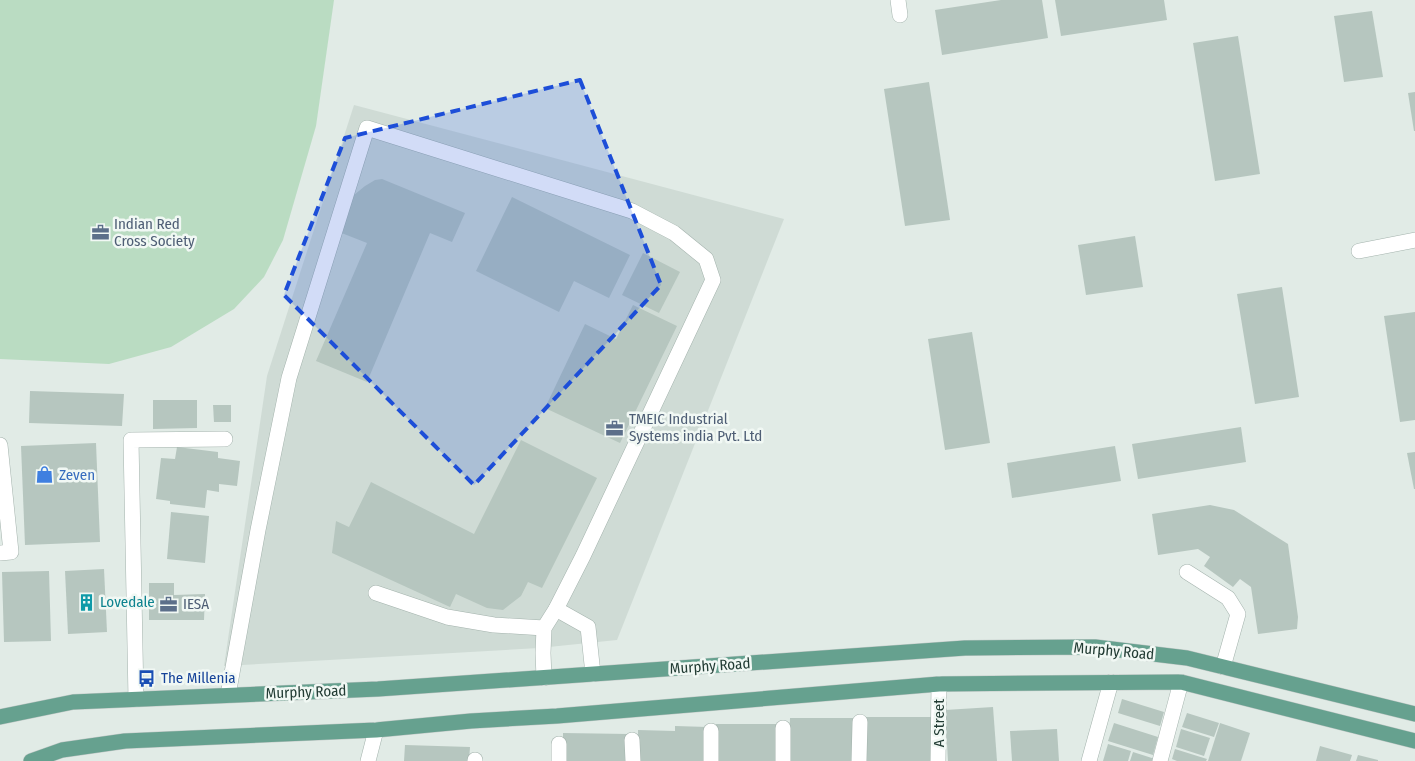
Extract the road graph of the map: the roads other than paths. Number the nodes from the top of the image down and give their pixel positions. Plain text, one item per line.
1 (898, 0) edge
2 (900, 15) dead end
3 (1415, 240) edge
4 (1359, 251) dead end
5 (225, 439) dead end
6 (0, 445) edge
7 (0, 553) edge
8 (1187, 572) dead end
9 (376, 593) dead end
10 (556, 609) junction
11 (544, 628) junction
12 (1224, 667) junction
13 (593, 674) junction
14 (544, 678) junction
15 (1111, 682) junction
16 (1181, 682) junction
17 (939, 684) junction
18 (228, 695) junction
19 (136, 699) junction
20 (1415, 714) edge
21 (0, 717) edge
22 (860, 722) dead end
23 (783, 728) dead end
24 (376, 730) junction
25 (711, 732) dead end
26 (632, 740) dead end
27 (1415, 741) edge
28 (559, 744) dead end
29 (31, 761) edge
30 (368, 761) edge
31 (559, 761) edge
32 (632, 761) edge
33 (711, 761) edge
34 (782, 761) edge
35 (859, 761) edge
36 (938, 761) edge
37 (1089, 761) edge
38 (1160, 761) edge

1 - 2 street
3 - 4 street
5 - 19 street
6 - 7 street
8 - 12 street
9 - 11 street
10 - 11 street
10 - 13 street
10 - 18 street
11 - 14 street
12 - 13 main road, Murphy Road
12 - 20 main road, Murphy Road
13 - 14 main road, Murphy Road
14 - 18 main road, Murphy Road
15 - 16 main road, Murphy Road
15 - 17 main road, Murphy Road
15 - 37 street
16 - 27 main road, Murphy Road
16 - 38 street
17 - 24 main road, Murphy Road
17 - 36 street, A Street
18 - 19 main road, Murphy Road
19 - 21 main road, Murphy Road
22 - 35 street
23 - 34 street
24 - 29 main road, Murphy Road
24 - 30 street
25 - 33 street
26 - 32 street
28 - 31 street

